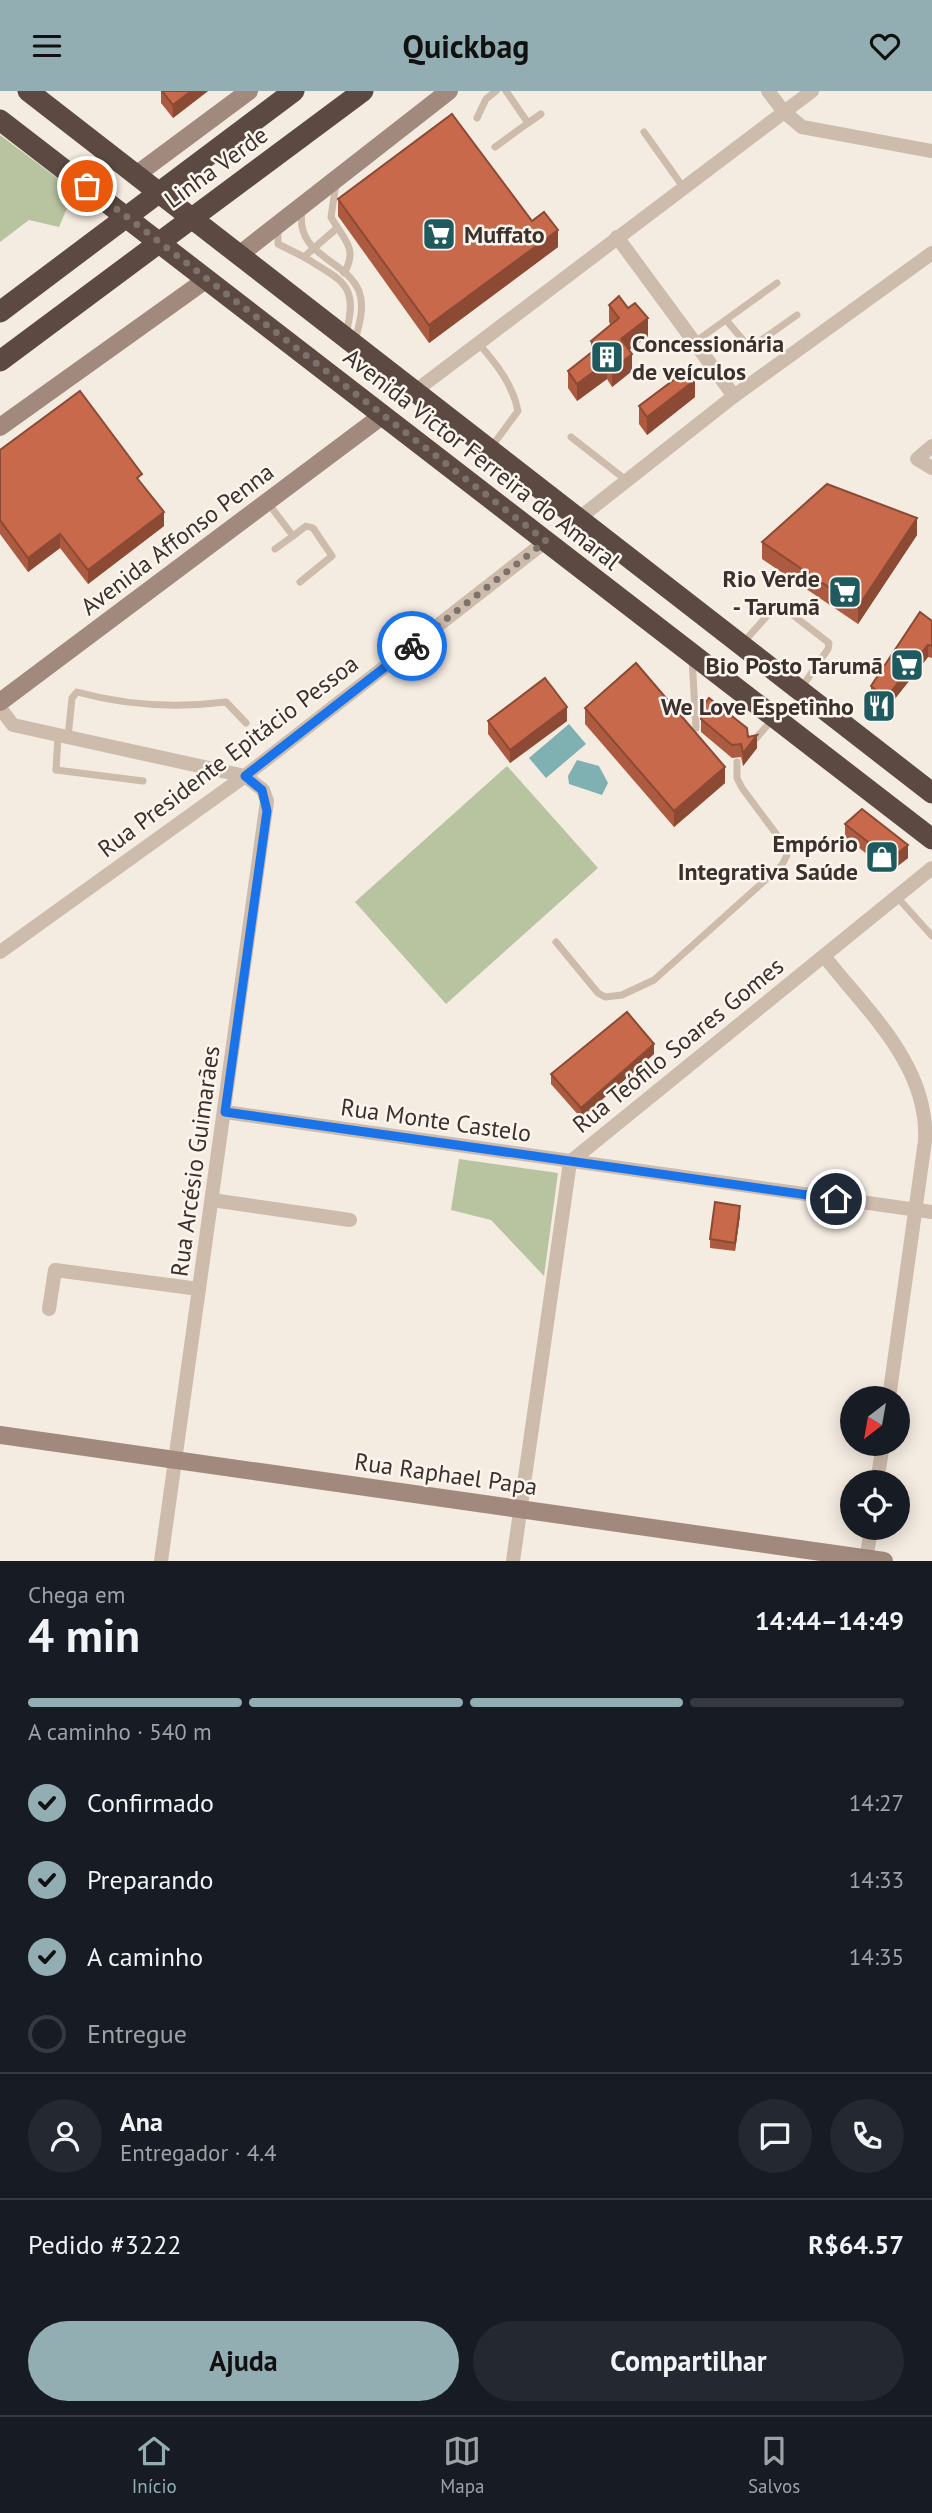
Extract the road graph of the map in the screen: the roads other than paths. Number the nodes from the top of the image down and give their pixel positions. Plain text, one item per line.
1 (27, 91) edge
2 (249, 91) edge
3 (294, 91) edge
4 (363, 91) edge
5 (449, 91) edge
6 (496, 91) edge
7 (506, 91) edge
8 (768, 91) edge
9 (812, 91) edge
10 (783, 112) junction
11 (541, 114) dead end
12 (477, 118) dead end
13 (0, 120) edge
14 (528, 123) junction
15 (644, 132) dead end
16 (495, 148) dead end
17 (932, 151) edge
18 (136, 175) junction
19 (335, 179) junction
20 (683, 187) junction
21 (303, 204) junction
22 (280, 222) junction
23 (337, 227) junction
24 (617, 237) junction
25 (315, 247) junction
26 (932, 253) edge
27 (239, 255) junction
28 (304, 257) junction
29 (344, 272) junction
30 (207, 279) junction
31 (777, 283) dead end
32 (0, 313) edge
33 (797, 315) dead end
34 (726, 320) junction
35 (350, 341) junction
36 (477, 342) junction
37 (695, 342) junction
38 (0, 361) edge
39 (414, 392) junction
40 (734, 396) junction
41 (383, 415) junction
42 (0, 427) edge
43 (571, 437) dead end
44 (932, 446) edge
45 (489, 450) junction
46 (932, 468) edge
47 (627, 480) junction
48 (267, 502) junction
49 (578, 519) junction
50 (293, 535) junction
51 (546, 541) junction
52 (275, 549) dead end
53 (300, 582) dead end
54 (741, 645) junction
55 (692, 654) junction
56 (800, 691) junction
57 (0, 702) edge
58 (0, 708) edge
59 (774, 717) junction
60 (246, 723) dead end
61 (696, 728) edge
62 (63, 737) junction
63 (751, 745) edge
64 (737, 762) dead end
65 (245, 776) junction
66 (143, 781) dead end
67 (932, 793) edge
68 (932, 839) edge
69 (932, 868) edge
70 (897, 897) junction
71 (932, 936) edge
72 (556, 941) dead end
73 (0, 952) edge
74 (824, 956) junction
75 (225, 1112) junction
76 (570, 1163) junction
77 (212, 1200) junction
78 (915, 1210) junction
79 (932, 1212) edge
80 (351, 1220) dead end
81 (199, 1289) junction
82 (49, 1309) dead end
83 (891, 1386) edge
84 (0, 1435) edge
85 (176, 1460) junction
86 (521, 1509) junction
87 (869, 1540) edge
88 (866, 1560) edge
89 (161, 1561) edge
90 (513, 1561) edge
91 (884, 1561) edge

1 - 18 highway, Avenida Victor Ferreira do Amaral
2 - 18 street, Linha Verde
3 - 32 highway, Linha Verde, bridge
4 - 38 highway, Linha Verde, bridge
5 - 19 street
6 - 12 lane
7 - 14 lane
8 - 10 street
9 - 10 street
10 - 17 street
10 - 20 street
11 - 14 lane
13 - 30 highway, Avenida Victor Ferreira do Amaral
14 - 16 lane
15 - 20 lane
18 - 27 highway, Avenida Victor Ferreira do Amaral
19 - 21 street
19 - 23 lane
20 - 24 street
21 - 22 street
21 - 25 lane
22 - 27 street
22 - 28 lane
23 - 25 lane
23 - 29 lane
24 - 36 street
24 - 37 street
25 - 28 lane
25 - 29 lane
26 - 40 street
27 - 35 highway, Avenida Victor Ferreira do Amaral
28 - 35 lane
29 - 35 lane
30 - 41 highway, Avenida Victor Ferreira do Amaral
30 - 42 street
31 - 34 lane
33 - 34 lane
34 - 37 lane
35 - 39 highway, Avenida Victor Ferreira do Amaral
36 - 39 street
36 - 45 lane
37 - 40 street
39 - 45 highway, Avenida Victor Ferreira do Amaral
40 - 47 street
41 - 48 street, Avenida Affonso Penna
41 - 51 highway, Avenida Victor Ferreira do Amaral
43 - 47 lane
44 - 46 street
45 - 49 highway, Avenida Victor Ferreira do Amaral
47 - 49 street
48 - 50 lane
48 - 57 street, Avenida Affonso Penna
49 - 54 highway, Avenida Victor Ferreira do Amaral
50 - 52 lane
50 - 53 lane
51 - 55 highway, Avenida Victor Ferreira do Amaral
51 - 65 street, Rua Presidente Epitácio Pessoa
54 - 56 highway, Avenida Victor Ferreira do Amaral
54 - 56 lane
55 - 59 highway, Avenida Victor Ferreira do Amaral
55 - 61 lane
56 - 67 highway, Avenida Victor Ferreira do Amaral
58 - 62 street
59 - 63 lane
59 - 68 highway, Avenida Victor Ferreira do Amaral
60 - 62 lane
62 - 65 street
62 - 66 lane
64 - 72 lane
65 - 73 street, Rua Presidente Epitácio Pessoa
65 - 75 street, Rua Arcésio Guimarães
69 - 70 street, Rua Teófilo Soares Gomes
70 - 71 lane
70 - 74 street, Rua Teófilo Soares Gomes
74 - 76 street, Rua Teófilo Soares Gomes
74 - 78 street
75 - 76 street, Rua Monte Castelo
75 - 77 street, Rua Arcésio Guimarães
76 - 78 street, Rua Monte Castelo
76 - 86 street, Rua Teófilo Soares Gomes
77 - 80 street
77 - 81 street, Rua Arcésio Guimarães
78 - 79 street, Rua Monte Castelo
78 - 83 street
81 - 82 street
81 - 85 street, Rua Arcésio Guimarães
84 - 85 street, Rua Raphael Papa
85 - 86 street, Rua Raphael Papa
85 - 89 street, Rua Arcésio Guimarães
86 - 88 street, Rua Raphael Papa
86 - 90 street, Rua Teófilo Soares Gomes
87 - 88 street
88 - 91 street, Rua Raphael Papa

